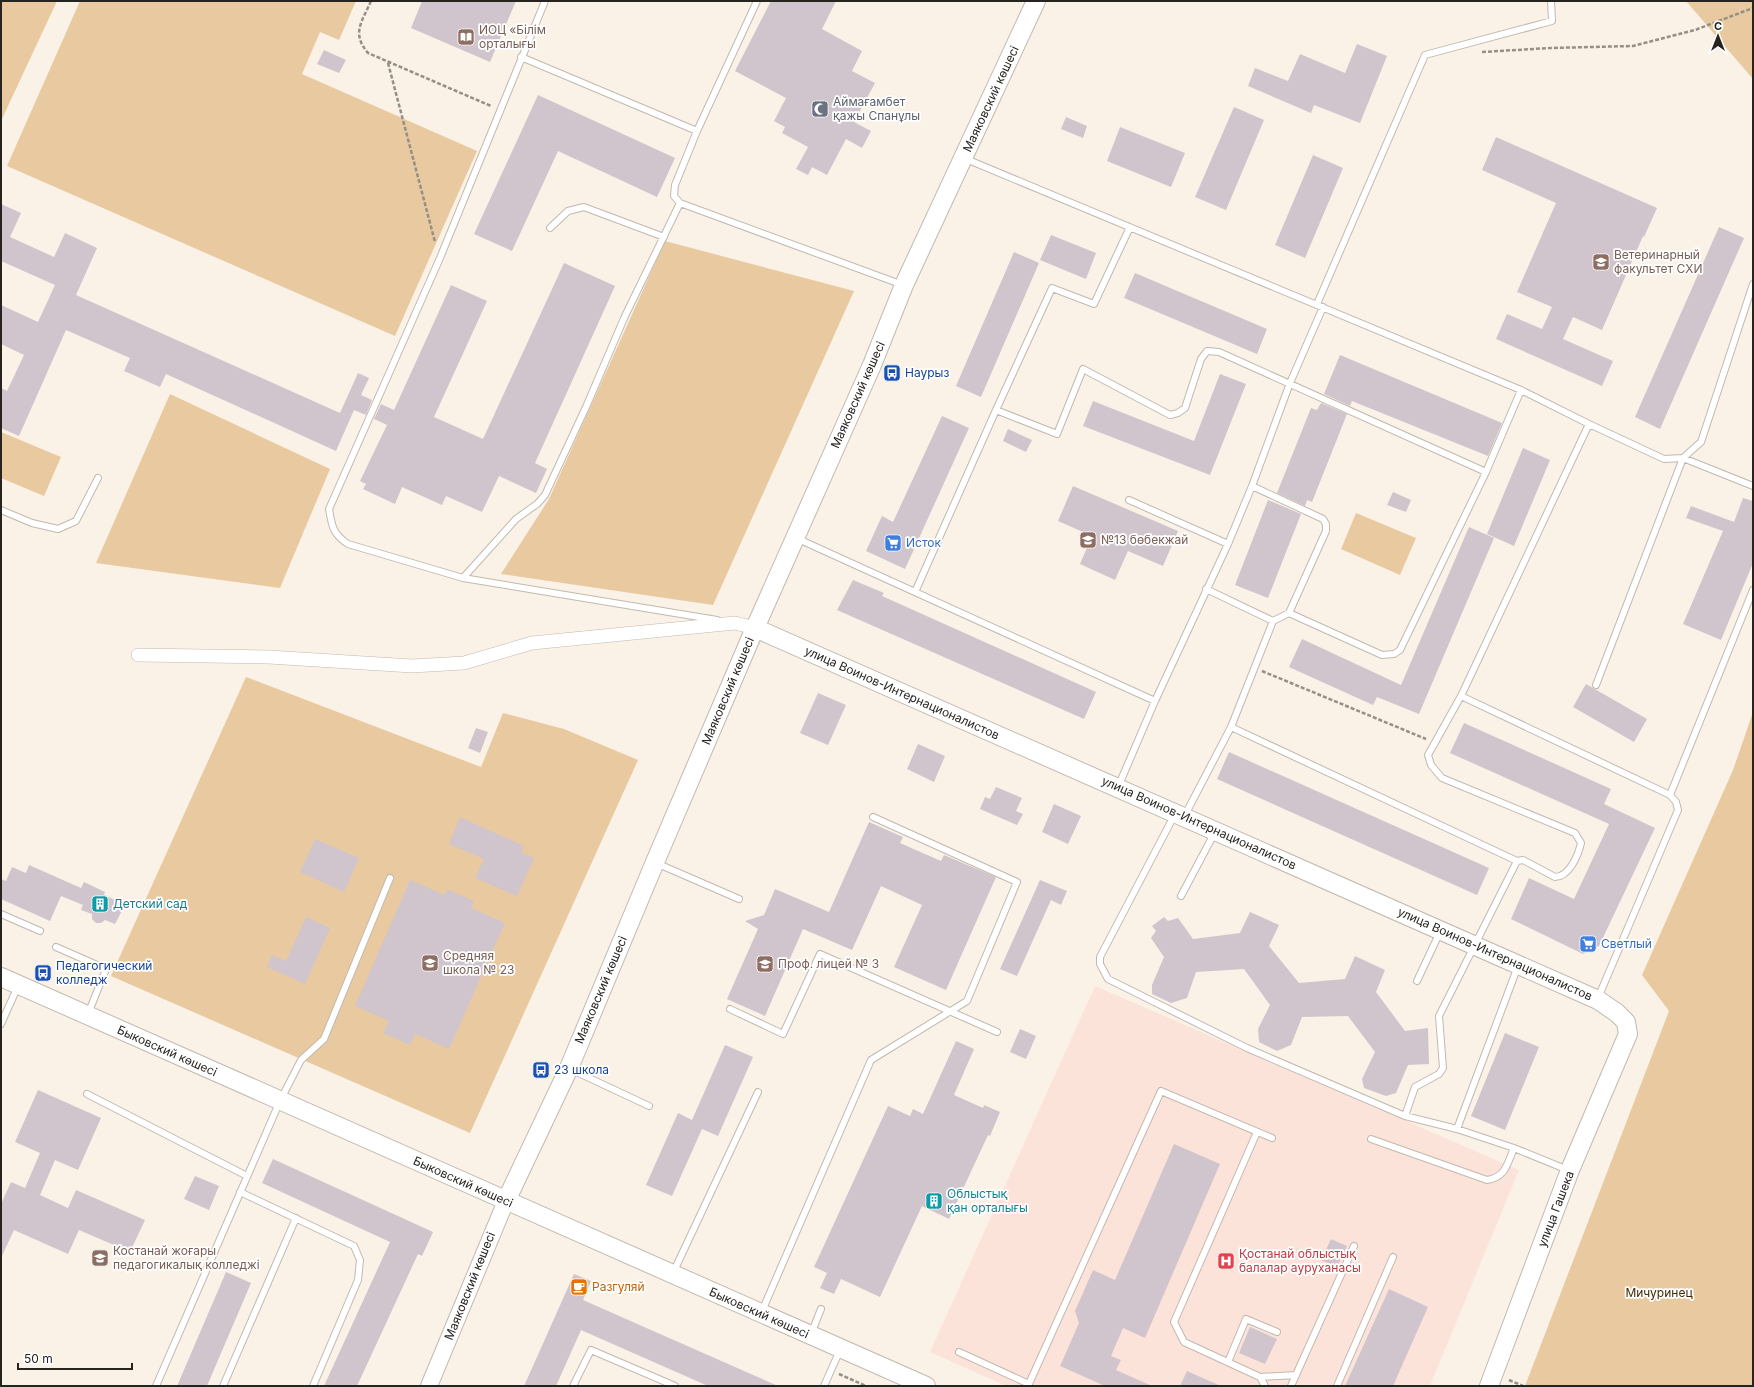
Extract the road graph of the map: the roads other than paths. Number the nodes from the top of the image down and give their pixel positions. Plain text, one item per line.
1 (544, 1) edge
2 (757, 1) edge
3 (1036, 1) edge
4 (1551, 1) edge
5 (521, 57) junction
6 (697, 131) junction
7 (964, 158) junction
8 (680, 203) junction
9 (1130, 227) junction
10 (550, 228) dead end
11 (664, 237) junction
12 (1753, 284) edge
13 (904, 286) junction
14 (1320, 306) junction
15 (1290, 384) junction
16 (1522, 390) junction
17 (996, 410) junction
18 (1589, 424) junction
19 (1683, 458) junction
20 (1486, 472) junction
21 (98, 478) dead end
22 (1252, 486) junction
23 (1753, 486) edge
24 (1129, 500) dead end
25 (1, 510) edge
26 (795, 537) junction
27 (1228, 544) junction
28 (463, 578) junction
29 (1206, 589) junction
30 (1753, 590) edge
31 (915, 592) junction
32 (1288, 613) junction
33 (1273, 621) junction
34 (734, 623) junction
35 (755, 628) junction
36 (138, 655) dead end
37 (1596, 685) dead end
38 (1461, 696) junction
39 (1155, 701) junction
40 (1231, 727) junction
41 (1118, 788) junction
42 (1670, 795) junction
43 (1180, 815) junction
44 (873, 817) dead end
45 (1216, 831) junction
46 (1518, 861) junction
47 (655, 862) junction
48 (390, 878) dead end
49 (1181, 896) dead end
50 (739, 899) dead end
51 (1, 914) edge
52 (1441, 930) junction
53 (40, 931) dead end
54 (1476, 946) junction
55 (56, 947) dead end
56 (1518, 964) junction
57 (1, 977) edge
58 (1417, 981) dead end
59 (18, 985) junction
60 (1598, 1000) junction
61 (730, 1009) dead end
62 (950, 1012) junction
63 (87, 1016) junction
64 (1, 1024) edge
65 (997, 1032) dead end
66 (1628, 1034) joint
67 (569, 1068) junction
68 (758, 1092) dead end
69 (86, 1094) dead end
70 (280, 1101) junction
71 (649, 1106) dead end
72 (1405, 1116) junction
73 (1457, 1128) junction
74 (1257, 1132) junction
75 (1272, 1138) dead end
76 (1371, 1139) dead end
77 (1514, 1148) junction
78 (1570, 1170) junction
79 (247, 1176) junction
80 (240, 1192) junction
81 (506, 1201) junction
82 (296, 1218) junction
83 (1354, 1246) dead end
84 (1394, 1257) dead end
85 (673, 1274) junction
86 (822, 1309) dead end
87 (760, 1313) junction
88 (1277, 1332) dead end
89 (810, 1335) junction
90 (840, 1348) junction
91 (959, 1352) dead end
92 (1228, 1362) junction
93 (1296, 1375) junction
94 (1260, 1377) junction
95 (1029, 1385) edge
96 (156, 1386) edge
97 (223, 1386) edge
98 (313, 1386) edge
99 (429, 1386) edge
100 (573, 1386) edge
101 (675, 1386) edge
102 (824, 1386) edge
103 (926, 1386) edge
104 (1265, 1386) edge
105 (1291, 1386) edge
106 (1337, 1386) edge
107 (1489, 1386) edge

1 - 5 lane
2 - 6 lane
3 - 7 main road, Маяковский көшесі
4 - 14 lane
5 - 6 lane
5 - 28 lane
6 - 8 lane
7 - 9 lane
7 - 13 main road, Маяковский көшесі
8 - 11 lane
8 - 13 lane
9 - 14 lane
9 - 17 lane
10 - 11 lane
11 - 28 lane
12 - 19 lane
13 - 26 main road, Маяковский көшесі
14 - 15 lane
14 - 16 lane
15 - 17 lane
15 - 20 lane
15 - 22 lane
16 - 18 lane
16 - 20 lane
17 - 31 lane
18 - 19 lane
18 - 38 lane
19 - 23 lane
19 - 37 lane
20 - 32 lane
21 - 25 lane
22 - 27 lane
22 - 32 lane
24 - 27 lane
26 - 31 lane
26 - 35 main road, Маяковский көшесі
27 - 29 lane
28 - 34 lane
29 - 33 lane
29 - 39 lane
30 - 42 lane
31 - 39 lane
32 - 33 lane
33 - 40 lane
34 - 35 street
34 - 36 street
35 - 41 main road, улица Воинов-Интернационалистов
35 - 47 main road, Маяковский көшесі
38 - 42 lane
38 - 46 lane
39 - 41 lane
40 - 43 lane
40 - 46 lane
41 - 43 main road, улица Воинов-Интернационалистов
42 - 60 lane
43 - 45 main road, улица Воинов-Интернационалистов
43 - 72 lane
44 - 62 lane
45 - 49 lane
45 - 52 main road, улица Воинов-Интернационалистов
46 - 54 lane
47 - 50 lane
47 - 67 main road, Маяковский көшесі
48 - 70 lane
51 - 53 lane
52 - 54 main road, улица Воинов-Интернационалистов
52 - 58 lane
54 - 56 main road, улица Воинов-Интернационалистов
54 - 72 lane
55 - 63 lane
56 - 60 main road, улица Воинов-Интернационалистов
56 - 73 lane
57 - 59 main road, Быковский көшесі
59 - 63 main road, Быковский көшесі
59 - 64 lane
60 - 66 main road, улица Воинов-Интернационалистов
61 - 62 lane
62 - 65 lane
62 - 87 lane
63 - 70 main road, Быковский көшесі
66 - 78 main road, улица Гашека
67 - 71 lane
67 - 81 main road, Маяковский көшесі
68 - 85 lane
69 - 79 lane
70 - 79 lane
70 - 81 main road, Быковский көшесі
72 - 73 lane
73 - 77 lane
74 - 75 lane
74 - 92 lane
74 - 95 lane
76 - 77 lane
77 - 78 lane
78 - 107 main road, улица Гашека
79 - 80 lane
80 - 82 lane
80 - 96 lane
81 - 85 main road, Быковский көшесі
81 - 99 street, Маяковский көшесі
82 - 97 lane
82 - 98 lane
83 - 93 lane
84 - 106 lane
85 - 87 main road, Быковский көшесі
86 - 89 lane
87 - 89 main road, Быковский көшесі
88 - 92 lane
89 - 90 main road, Быковский көшесі
90 - 102 lane
90 - 103 main road, Быковский көшесі
91 - 95 lane
92 - 94 lane
93 - 94 lane
93 - 105 lane
94 - 104 lane
100 - 101 lane

